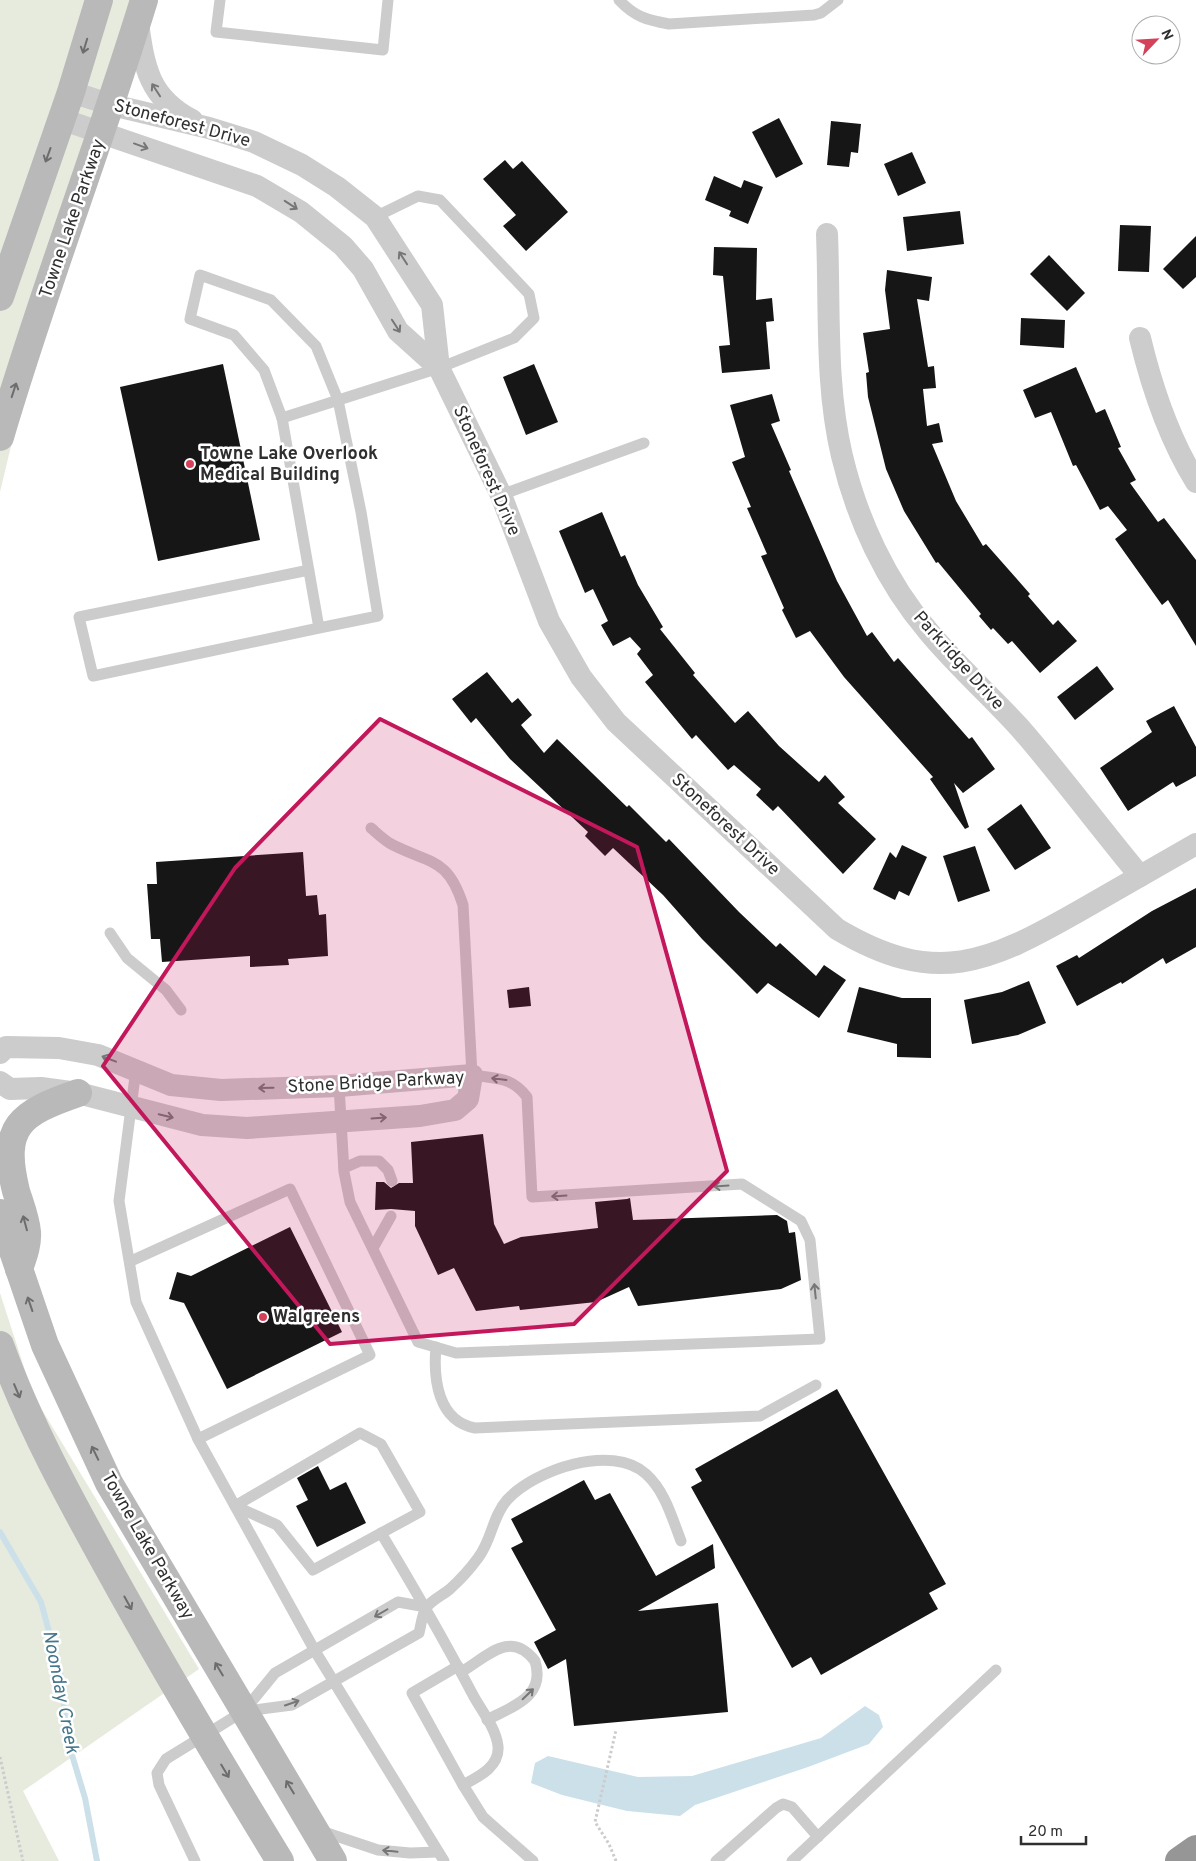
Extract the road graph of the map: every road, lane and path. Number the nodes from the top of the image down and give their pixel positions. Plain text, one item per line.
1 (99, 0) edge
2 (220, 0) edge
3 (388, 0) edge
4 (620, 0) edge
5 (838, 0) edge
6 (141, 10) edge
7 (71, 92) junction
8 (112, 105) junction
9 (61, 119) junction
10 (209, 128) junction
11 (103, 132) junction
12 (375, 217) junction
13 (827, 234) dead end
14 (0, 297) edge
15 (1140, 338) dead end
16 (439, 368) junction
17 (338, 400) junction
18 (282, 418) junction
19 (0, 437) edge
20 (644, 443) dead end
21 (1196, 482) edge
22 (501, 495) junction
23 (308, 570) junction
24 (319, 628) junction
25 (371, 828) dead end
26 (1196, 844) edge
27 (1140, 876) junction
28 (110, 934) dead end
29 (181, 1010) dead end
30 (0, 1053) edge
31 (136, 1069) junction
32 (472, 1075) junction
33 (0, 1082) edge
34 (339, 1086) junction
35 (78, 1093) junction
36 (131, 1108) junction
37 (342, 1121) junction
38 (344, 1168) junction
39 (392, 1181) dead end
40 (0, 1213) edge
41 (391, 1216) dead end
42 (373, 1248) junction
43 (131, 1261) junction
44 (18, 1270) junction
45 (0, 1345) edge
46 (436, 1347) junction
47 (816, 1385) dead end
48 (198, 1439) junction
49 (235, 1506) junction
50 (381, 1533) junction
51 (682, 1541) dead end
52 (426, 1607) junction
53 (315, 1650) junction
54 (460, 1669) junction
55 (996, 1670) dead end
56 (334, 1681) junction
57 (244, 1711) junction
58 (487, 1720) junction
59 (616, 1730) dead end
60 (203, 1736) junction
61 (0, 1757) edge
62 (462, 1786) junction
63 (315, 1829) junction
64 (818, 1837) junction
65 (1196, 1849) edge
66 (438, 1858) edge
67 (22, 1861) edge
68 (195, 1861) edge
69 (280, 1861) edge
70 (333, 1861) edge
71 (533, 1861) edge
72 (616, 1861) edge
73 (716, 1861) edge
74 (792, 1861) edge
75 (1179, 1861) edge

1 -> 7 main road
2 - 3 lane
4 - 5 lane
6 - 8 main road, Towne Lake Parkway
10 -> 6 street
7 - 8 street, Stoneforest Drive
7 - 9 main road
8 - 10 street, Stoneforest Drive
8 - 11 main road, Towne Lake Parkway
9 - 11 street, Stoneforest Drive
9 -> 14 main road
10 - 12 street, Stoneforest Drive
11 -> 16 street, Stoneforest Drive
19 -> 11 main road, Towne Lake Parkway
16 -> 12 street, Stoneforest Drive
12 - 16 lane
13 - 27 street, Parkridge Drive
15 - 21 street
16 - 17 lane
16 - 22 street, Stoneforest Drive
17 - 18 lane
17 - 18 lane
17 - 24 lane
18 - 23 lane
20 - 22 lane
22 - 27 street, Stoneforest Drive
23 - 24 lane
23 - 24 lane
25 - 32 lane
26 - 27 street, Stoneforest Drive
28 - 29 lane
31 -> 30 street, Stone Bridge Parkway
34 -> 31 street, Stone Bridge Parkway
31 - 36 lane
32 - 34 street, Stone Bridge Parkway
37 -> 32 street, Stone Bridge Parkway
46 -> 32 lane
33 - 35 street, Stone Bridge Parkway
34 - 37 lane
35 - 36 street, Stone Bridge Parkway
44 -> 35 main road
36 -> 37 street, Stone Bridge Parkway
36 - 43 lane
37 - 38 lane
38 - 39 lane
38 - 42 lane
40 - 44 main road, Towne Lake Parkway
41 - 42 lane
42 - 46 lane
43 - 48 lane
43 - 48 lane
57 -> 44 main road, Towne Lake Parkway
45 -> 60 main road
46 - 47 lane
48 - 49 lane
49 - 50 lane
49 - 50 lane
49 - 53 lane
50 - 52 lane
51 - 52 lane
52 -> 53 lane
52 - 54 lane
52 - 56 lane
53 - 56 lane
53 - 57 lane
54 - 58 lane
58 -> 54 lane
54 - 62 lane
55 - 64 lane
57 -> 56 lane
56 - 66 lane
57 - 60 lane
63 -> 57 main road, Towne Lake Parkway
58 - 62 lane
59 - 72 path
60 - 68 lane
60 -> 69 main road
61 - 67 path
62 - 71 lane
66 -> 63 lane
63 - 70 main road, Towne Lake Parkway
64 - 73 lane
64 - 74 lane
65 - 75 highway

